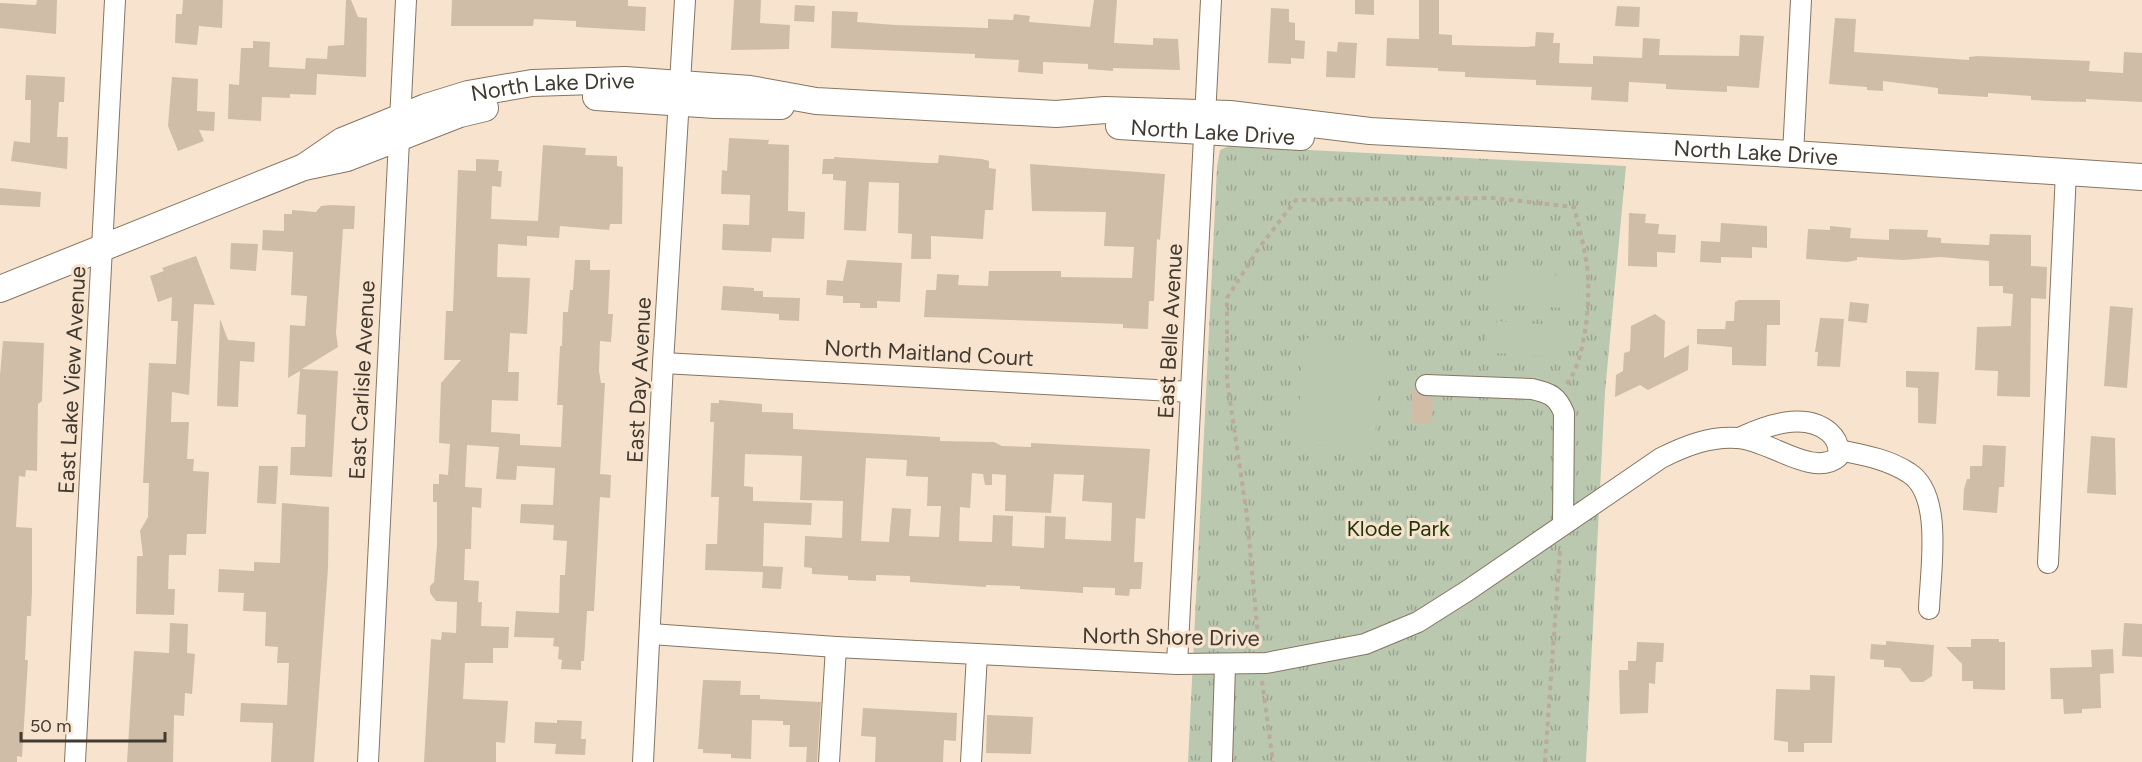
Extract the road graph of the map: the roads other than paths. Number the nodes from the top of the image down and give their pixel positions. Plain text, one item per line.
1 (115, 0) edge
2 (406, 0) edge
3 (685, 0) edge
4 (1211, 0) edge
5 (1801, 0) edge
6 (679, 92) junction
7 (1205, 123) junction
8 (399, 128) junction
9 (1793, 154) junction
10 (2066, 172) junction
11 (2142, 177) edge
12 (103, 246) junction
13 (0, 289) edge
14 (663, 363) junction
15 (1426, 386) dead end
16 (1191, 392) junction
17 (1739, 438) junction
18 (1839, 450) junction
19 (1563, 524) junction
20 (2048, 563) dead end
21 (1929, 609) dead end
22 (651, 634) junction
23 (836, 647) junction
24 (977, 654) junction
25 (1177, 664) junction
26 (1226, 666) junction
27 (75, 762) edge
28 (368, 762) edge
29 (644, 762) edge
30 (829, 762) edge
31 (971, 762) edge
32 (1222, 762) edge

1 - 12 street, East Lake View Avenue
2 - 8 street, East Carlisle Avenue
3 - 6 street, East Day Avenue
4 - 7 street, East Belle Avenue
5 - 9 street
6 - 7 main road, North Lake Drive
6 - 8 main road, North Lake Drive
6 - 14 street, East Day Avenue
7 - 9 main road, North Lake Drive
7 - 16 street, East Belle Avenue
8 - 12 main road, North Lake Drive
8 - 28 street, East Carlisle Avenue
9 - 10 main road, North Lake Drive
10 - 11 main road, North Lake Drive
10 - 20 street
12 - 13 main road, North Lake Drive
12 - 27 street, East Lake View Avenue
14 - 16 street, North Maitland Court
14 - 22 street, East Day Avenue
15 - 19 street
16 - 25 street, East Belle Avenue
17 - 18 street, North Shore Drive
17 - 18 street, North Shore Drive
17 - 19 street, North Shore Drive
18 - 21 street
19 - 26 street, North Shore Drive
22 - 23 street, North Shore Drive
22 - 29 street, East Day Avenue
23 - 24 street, North Shore Drive
23 - 30 street
24 - 25 street, North Shore Drive
24 - 31 street
25 - 26 street, North Shore Drive
26 - 32 street

